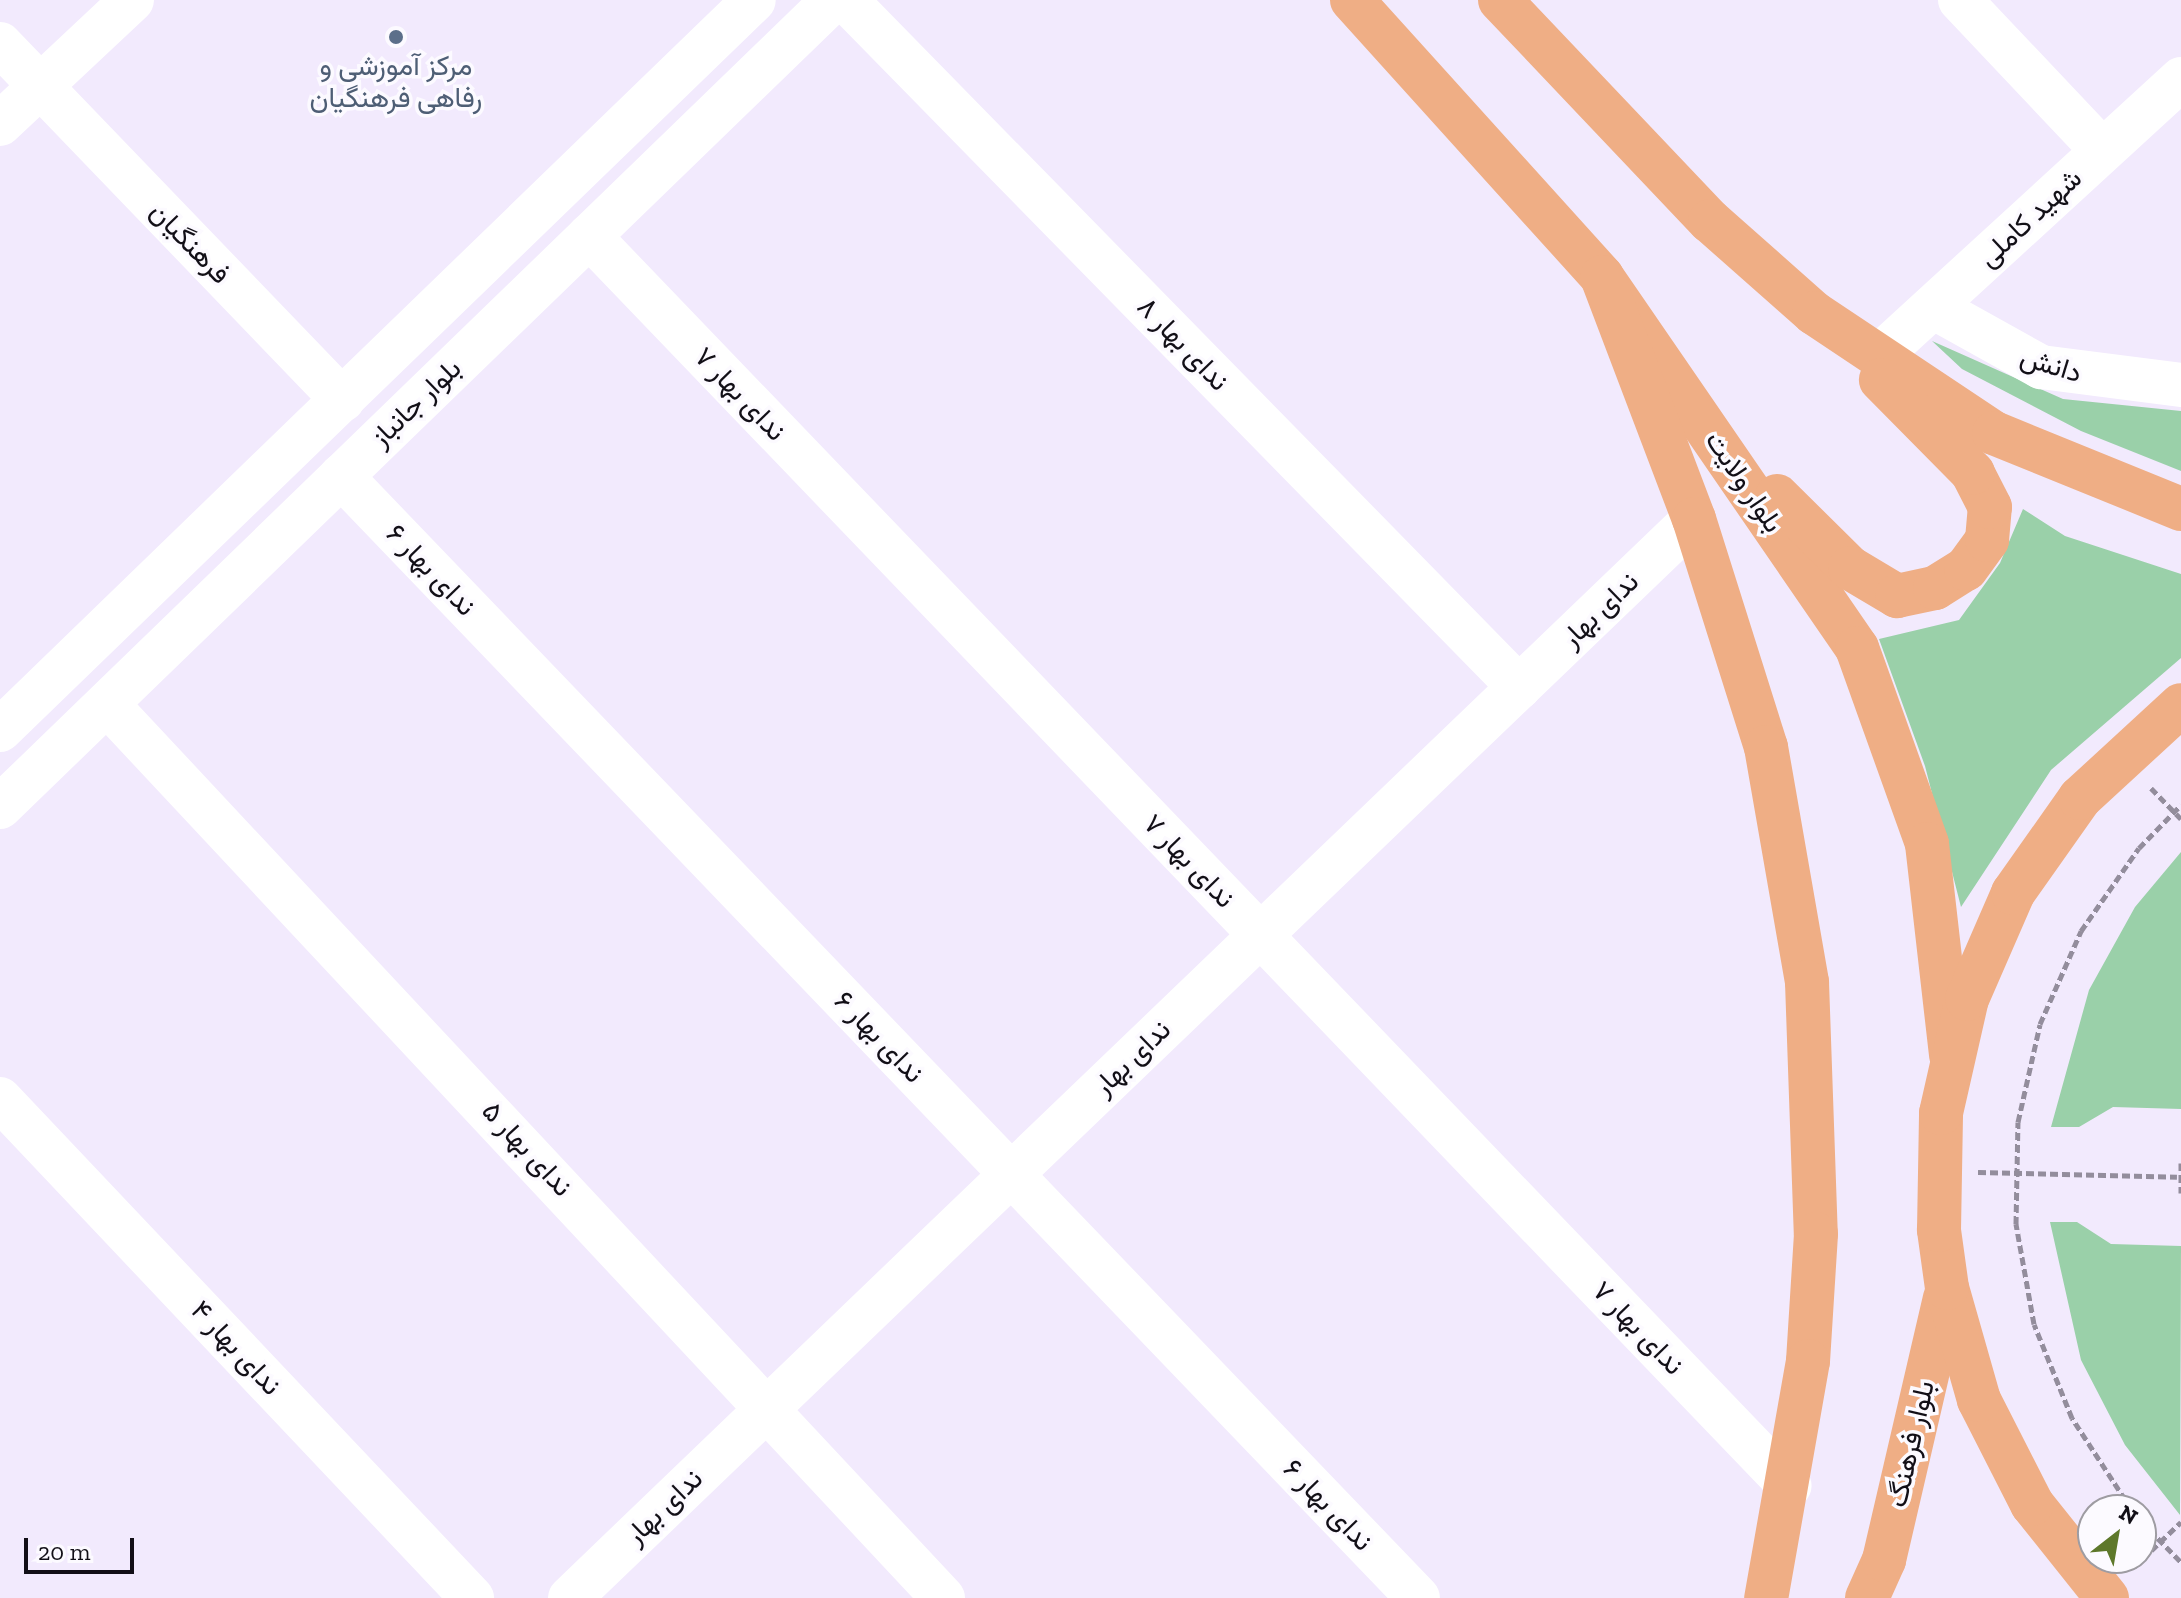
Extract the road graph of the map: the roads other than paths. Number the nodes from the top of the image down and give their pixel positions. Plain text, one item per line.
1 (132, 0) edge
2 (754, 0) edge
3 (833, 0) edge
4 (846, 0) edge
5 (1352, 0) edge
6 (1500, 0) edge
7 (1960, 0) edge
8 (0, 44) edge
9 (2181, 79) edge
10 (41, 86) junction
11 (0, 124) edge
12 (2102, 150) junction
13 (589, 236) junction
14 (1602, 277) junction
15 (1933, 307) junction
16 (1814, 313) junction
17 (1879, 356) junction
18 (2181, 385) edge
19 (342, 400) junction
20 (1706, 427) junction
21 (341, 476) junction
22 (2181, 509) edge
23 (1694, 519) junction
24 (1519, 687) junction
25 (107, 704) junction
26 (2181, 705) edge
27 (0, 730) edge
28 (0, 807) edge
29 (1261, 935) junction
30 (1951, 1056) junction
31 (0, 1099) edge
32 (1011, 1174) junction
33 (1947, 1288) junction
34 (769, 1406) junction
35 (1790, 1486) junction
36 (2105, 1597) edge
37 (472, 1598) edge
38 (570, 1598) edge
39 (943, 1598) edge
40 (1418, 1598) edge
41 (1766, 1598) edge
42 (1867, 1598) edge

1 - 10 street
2 - 19 street, بلوار جانباز
3 - 13 street, بلوار جانباز
4 - 24 street, ندای بهار ۸
5 - 14 main road, بلوار ولایت
6 - 16 main road
7 - 12 street
8 - 10 street, فرهنگیان
9 - 12 street, شهید کاملی
10 - 11 street
10 - 19 street, فرهنگیان
12 - 15 street, شهید کاملی
13 - 21 street, بلوار جانباز
13 - 29 street, ندای بهار ۷
14 - 20 main road, بلوار ولایت
14 - 23 main road
15 - 17 street, شهید کاملی
15 - 18 street, دانش
16 - 17 main road
16 - 20 main road
17 - 22 main road
19 - 27 street, بلوار جانباز
20 - 30 main road, بلوار ولایت
21 - 25 street, بلوار جانباز
21 - 32 street, ندای بهار ۶
23 - 24 street, ندای بهار
23 - 35 main road
24 - 29 street, ندای بهار
25 - 28 street, بلوار جانباز
25 - 34 street, ندای بهار ۵
26 - 30 main road
29 - 32 street, ندای بهار
29 - 35 street, ندای بهار ۷
30 - 33 main road
31 - 37 street, ندای بهار ۴
32 - 34 street, ندای بهار
32 - 40 street, ندای بهار ۶
33 - 36 main road
33 - 42 main road, بلوار فرهنگ
34 - 38 street, ندای بهار
34 - 39 street, ندای بهار ۵
35 - 41 main road

